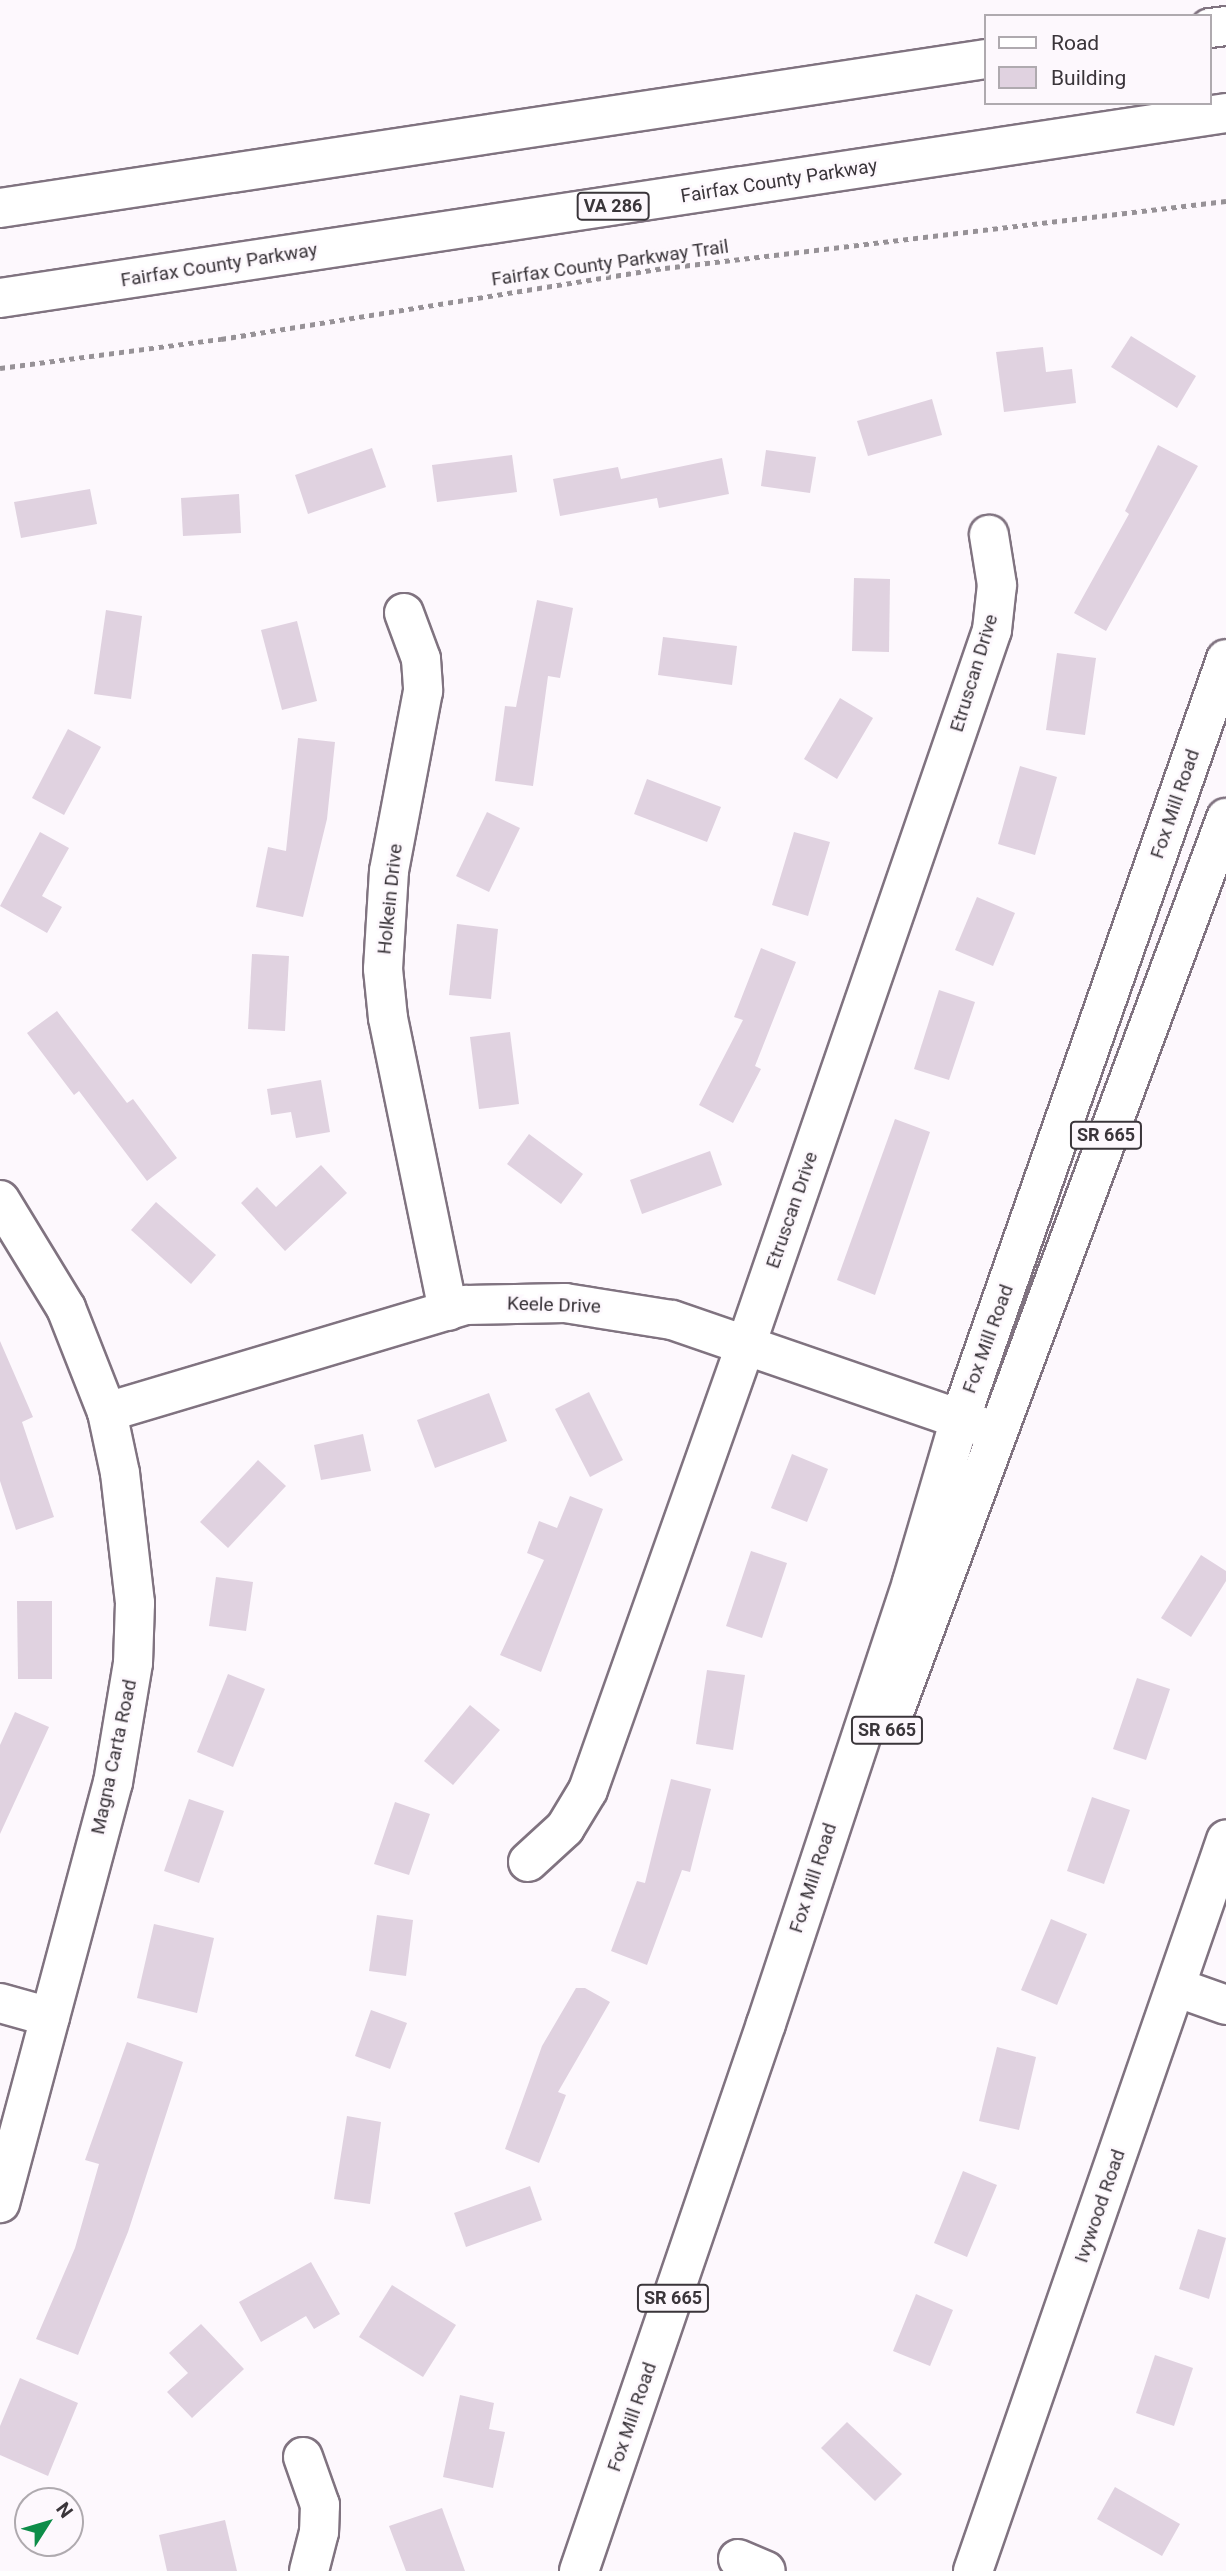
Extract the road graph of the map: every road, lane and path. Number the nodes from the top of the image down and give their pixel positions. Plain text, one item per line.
1 (984, 59) edge
2 (1226, 113) edge
3 (1226, 201) edge
4 (0, 208) edge
5 (0, 298) edge
6 (0, 368) edge
7 (989, 536) dead end
8 (404, 613) dead end
9 (1223, 680) edge
10 (1226, 818) edge
11 (0, 1200) edge
12 (448, 1311) junction
13 (746, 1345) junction
14 (107, 1412) junction
15 (960, 1419) junction
16 (997, 1432) junction
17 (1226, 1840) edge
18 (528, 1862) dead end
19 (1176, 1987) junction
20 (0, 2003) edge
21 (1226, 2005) edge
22 (50, 2017) junction
23 (766, 2024) junction
24 (0, 2203) edge
25 (303, 2457) dead end
26 (309, 2571) edge
27 (579, 2571) edge
28 (973, 2571) edge

1 - 4 main road
2 - 5 main road, Fairfax County Parkway / VA 286
3 - 6 path, Fairfax County Parkway Trail
7 - 13 main road, Etruscan Drive
8 - 12 main road, Holkein Drive
9 - 15 main road, Fox Mill Road / SR 665
10 - 16 main road, Fox Mill Road / SR 665
11 - 14 main road, Magna Carta Road
12 - 13 main road, Keele Drive
12 - 14 main road, Keele Drive
13 - 15 main road, Keele Drive
13 - 18 main road, Etruscan Drive
14 - 22 main road, Magna Carta Road
15 - 16 main road, Keele Drive
15 - 23 main road, Fox Mill Road / SR 665
16 - 23 main road, Fox Mill Road / SR 665
17 - 19 main road, Ivywood Road
19 - 21 main road
19 - 28 main road, Ivywood Road
20 - 22 main road
22 - 24 main road, Magna Carta Road
23 - 27 main road, Fox Mill Road / SR 665
25 - 26 main road

